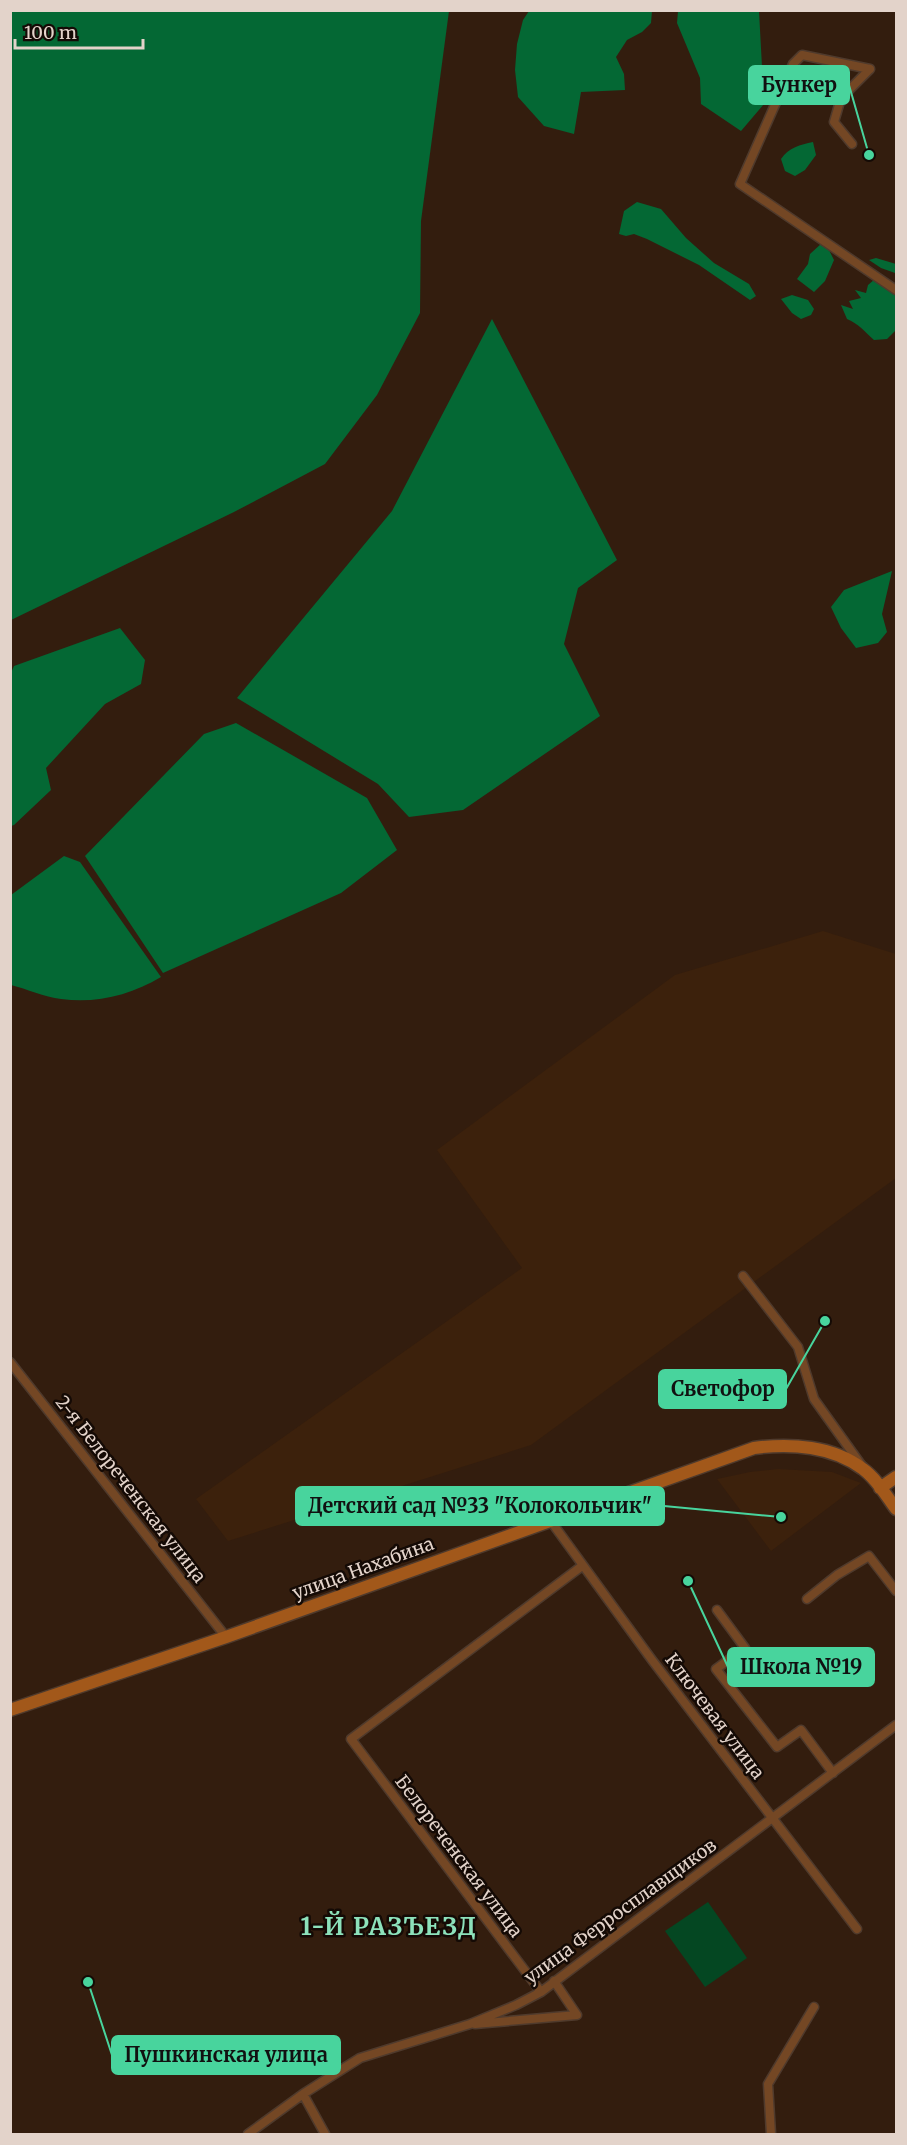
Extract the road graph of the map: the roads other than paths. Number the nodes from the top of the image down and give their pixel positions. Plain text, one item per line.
1 (852, 144) dead end
2 (897, 290) edge
3 (743, 1276) dead end
4 (10, 1362) edge
5 (864, 1469) junction
6 (897, 1477) edge
7 (880, 1488) junction
8 (897, 1509) edge
9 (550, 1520) junction
10 (582, 1566) junction
11 (897, 1591) edge
12 (807, 1599) dead end
13 (717, 1610) dead end
14 (226, 1636) junction
15 (10, 1710) edge
16 (897, 1725) edge
17 (833, 1773) junction
18 (771, 1819) junction
19 (856, 1929) dead end
20 (554, 1982) junction
21 (541, 1992) junction
22 (814, 2007) dead end
23 (470, 2024) junction
24 (303, 2094) junction
25 (248, 2134) edge
26 (325, 2134) edge
27 (771, 2134) edge

1 - 2 street
3 - 5 street
4 - 14 street, 2-я Белореченская улица
5 - 7 main road
5 - 9 main road, улица Нахабина
6 - 7 main road
7 - 8 main road
9 - 10 street, Ключевая улица
9 - 14 main road, улица Нахабина
10 - 18 street, Ключевая улица
10 - 21 street, Белореченская улица
11 - 12 street
13 - 17 street
14 - 15 main road, улица Нахабина
16 - 17 street, улица Ферросплавщиков
17 - 18 street, улица Ферросплавщиков
18 - 19 street, Ключевая улица
18 - 20 street, улица Ферросплавщиков
20 - 21 street, улица Ферросплавщиков
20 - 23 street
21 - 23 street, улица Ферросплавщиков
22 - 27 street
23 - 24 street, улица Ферросплавщиков
24 - 25 street, улица Ферросплавщиков
24 - 26 street

